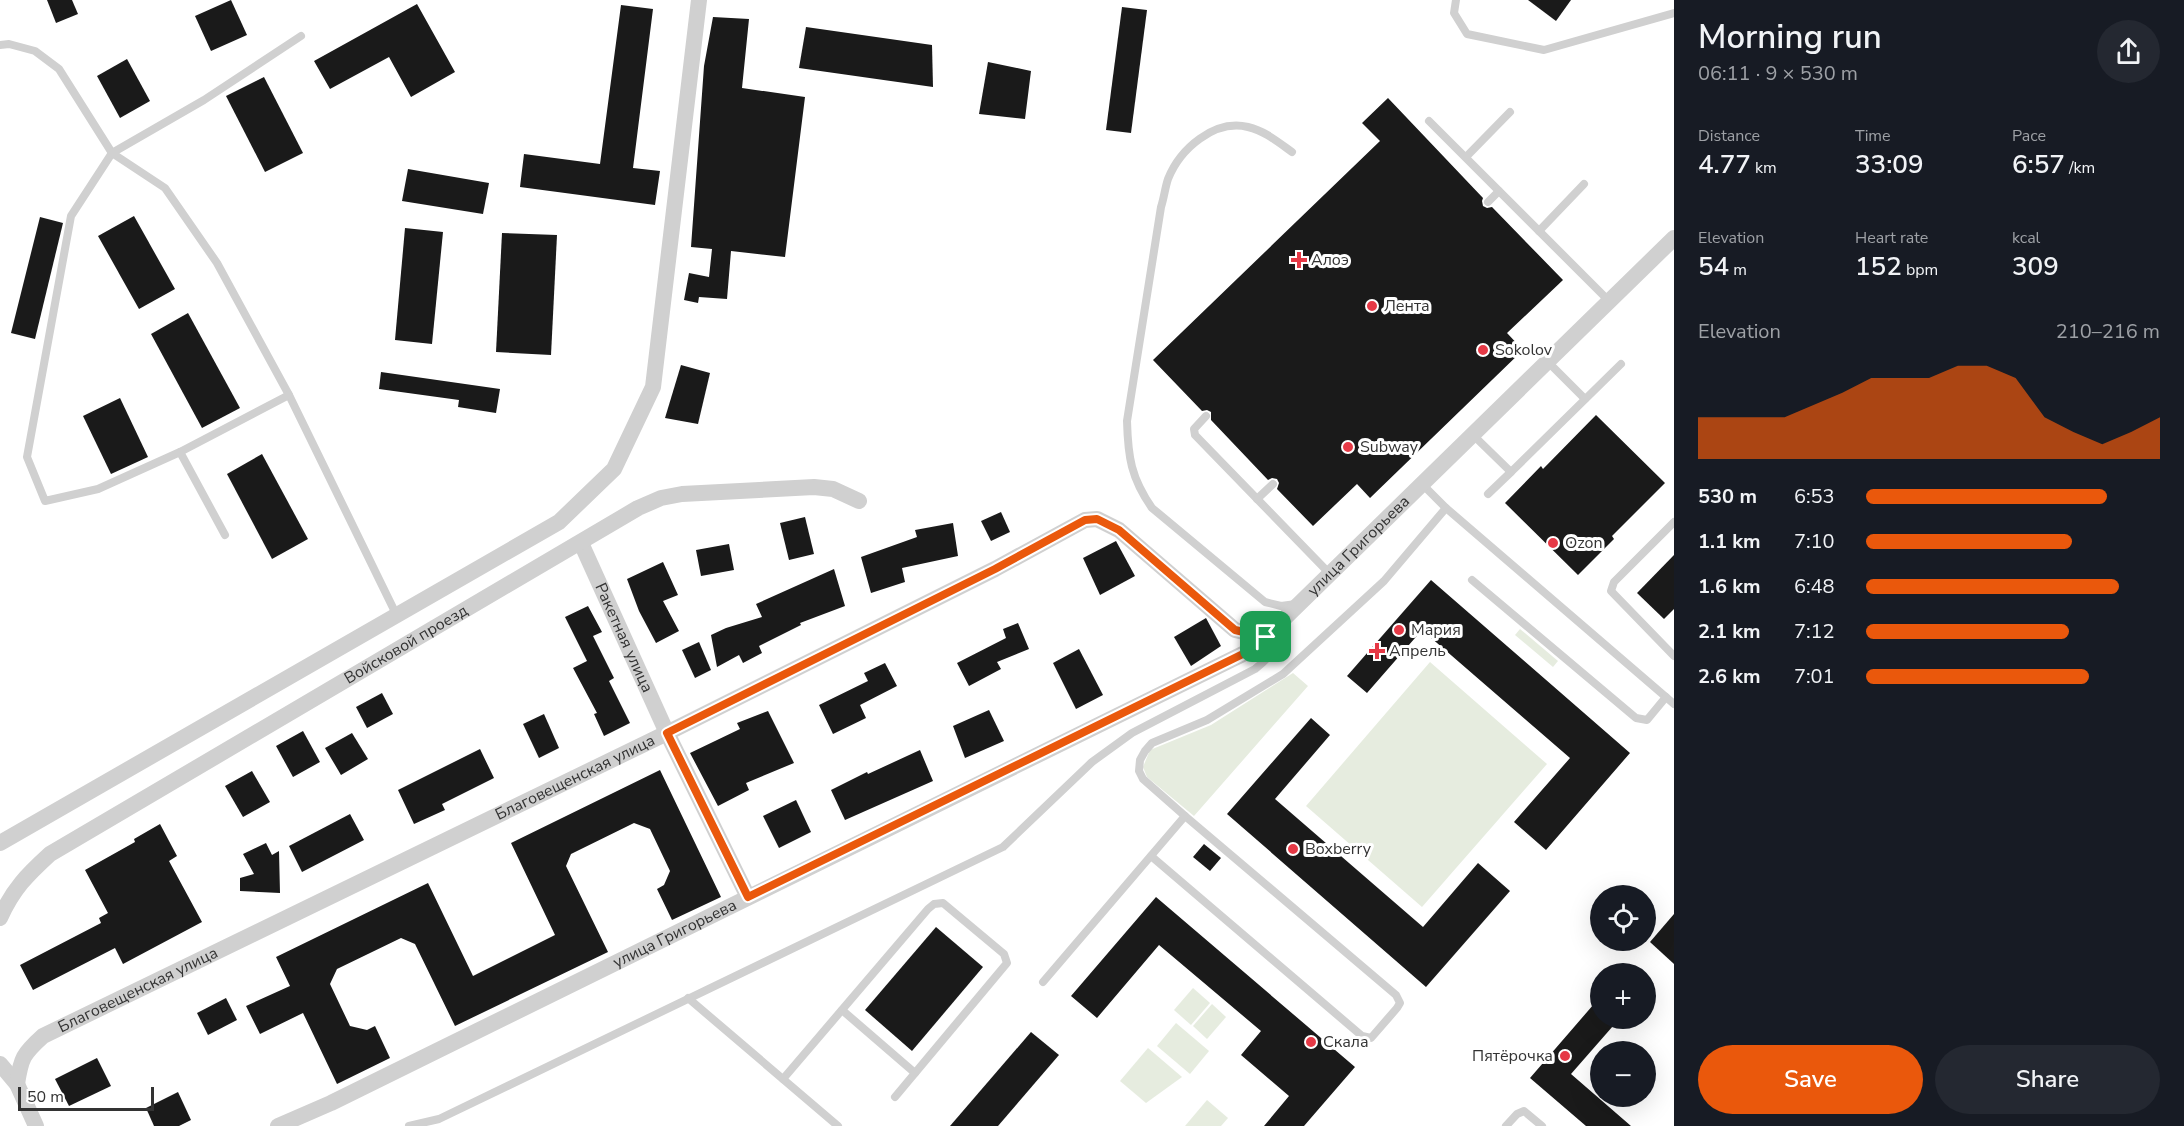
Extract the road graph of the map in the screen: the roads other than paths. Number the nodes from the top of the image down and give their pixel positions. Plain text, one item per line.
1 (699, 0) edge
2 (1456, 0) edge
3 (1674, 14) edge
4 (301, 36) dead end
5 (0, 45) edge
6 (1510, 112) dead end
7 (1429, 121) dead end
8 (1292, 152) dead end
9 (112, 153) junction
10 (1466, 157) junction
11 (1584, 184) dead end
12 (1499, 191) junction
13 (1488, 202) dead end
14 (1539, 231) junction
15 (1674, 238) edge
16 (1609, 301) junction
17 (1548, 362) junction
18 (1621, 364) dead end
19 (289, 395) junction
20 (1585, 399) junction
21 (1206, 416) dead end
22 (1473, 435) junction
23 (180, 452) junction
24 (1510, 472) junction
25 (1273, 484) dead end
26 (1422, 484) junction
27 (1488, 494) dead end
28 (1257, 499) junction
29 (859, 501) dead end
30 (1446, 508) junction
31 (1674, 522) edge
32 (225, 535) dead end
33 (581, 543) junction
34 (1330, 574) junction
35 (1472, 580) dead end
36 (1294, 610) junction
37 (397, 616) junction
38 (1266, 637) junction
39 (1674, 656) edge
40 (1666, 697) junction
41 (1674, 704) edge
42 (667, 733) junction
43 (1185, 816) junction
44 (0, 843) edge
45 (1151, 856) junction
46 (748, 897) junction
47 (0, 918) edge
48 (1044, 982) dead end
49 (688, 998) junction
50 (842, 1010) junction
51 (0, 1064) edge
52 (915, 1073) junction
53 (783, 1079) junction
54 (18, 1084) junction
55 (895, 1097) dead end
56 (36, 1126) edge
57 (278, 1126) edge
58 (410, 1126) edge
59 (838, 1126) edge
60 (1506, 1126) edge
61 (1542, 1126) edge

1 - 37 street
2 - 3 lane
4 - 9 lane
5 - 9 lane
6 - 10 lane
7 - 10 lane
8 - 36 lane
9 - 19 lane
9 - 23 lane
10 - 12 lane
11 - 14 lane
12 - 13 lane
12 - 14 lane
14 - 16 lane
15 - 16 street, улица Григорьева
16 - 17 street, улица Григорьева
17 - 20 lane
17 - 22 street, улица Григорьева
18 - 20 lane
19 - 23 lane
19 - 37 lane
20 - 24 lane
21 - 28 lane
22 - 24 lane
22 - 26 street, улица Григорьева
23 - 32 lane
24 - 27 lane
25 - 28 lane
26 - 30 lane
26 - 34 street, улица Григорьева
28 - 34 lane
29 - 33 street, Войсковой проезд
30 - 40 lane
30 - 43 lane
31 - 39 lane
33 - 42 street, Ракетная улица
33 - 47 street, Войсковой проезд
34 - 36 street, улица Григорьева
35 - 40 lane
36 - 38 street, улица Григорьева
36 - 49 lane
37 - 44 street
38 - 42 street, Благовещенская улица
38 - 46 street, улица Григорьева
40 - 41 lane
42 - 46 street, Ракетная улица
42 - 54 street, Благовещенская улица
43 - 45 lane
43 - 45 lane
45 - 48 lane
46 - 57 street, улица Григорьева
49 - 53 lane
49 - 58 lane
50 - 52 lane
50 - 52 lane
50 - 53 lane
51 - 54 street
52 - 55 lane
53 - 59 lane
54 - 56 street
60 - 61 lane

